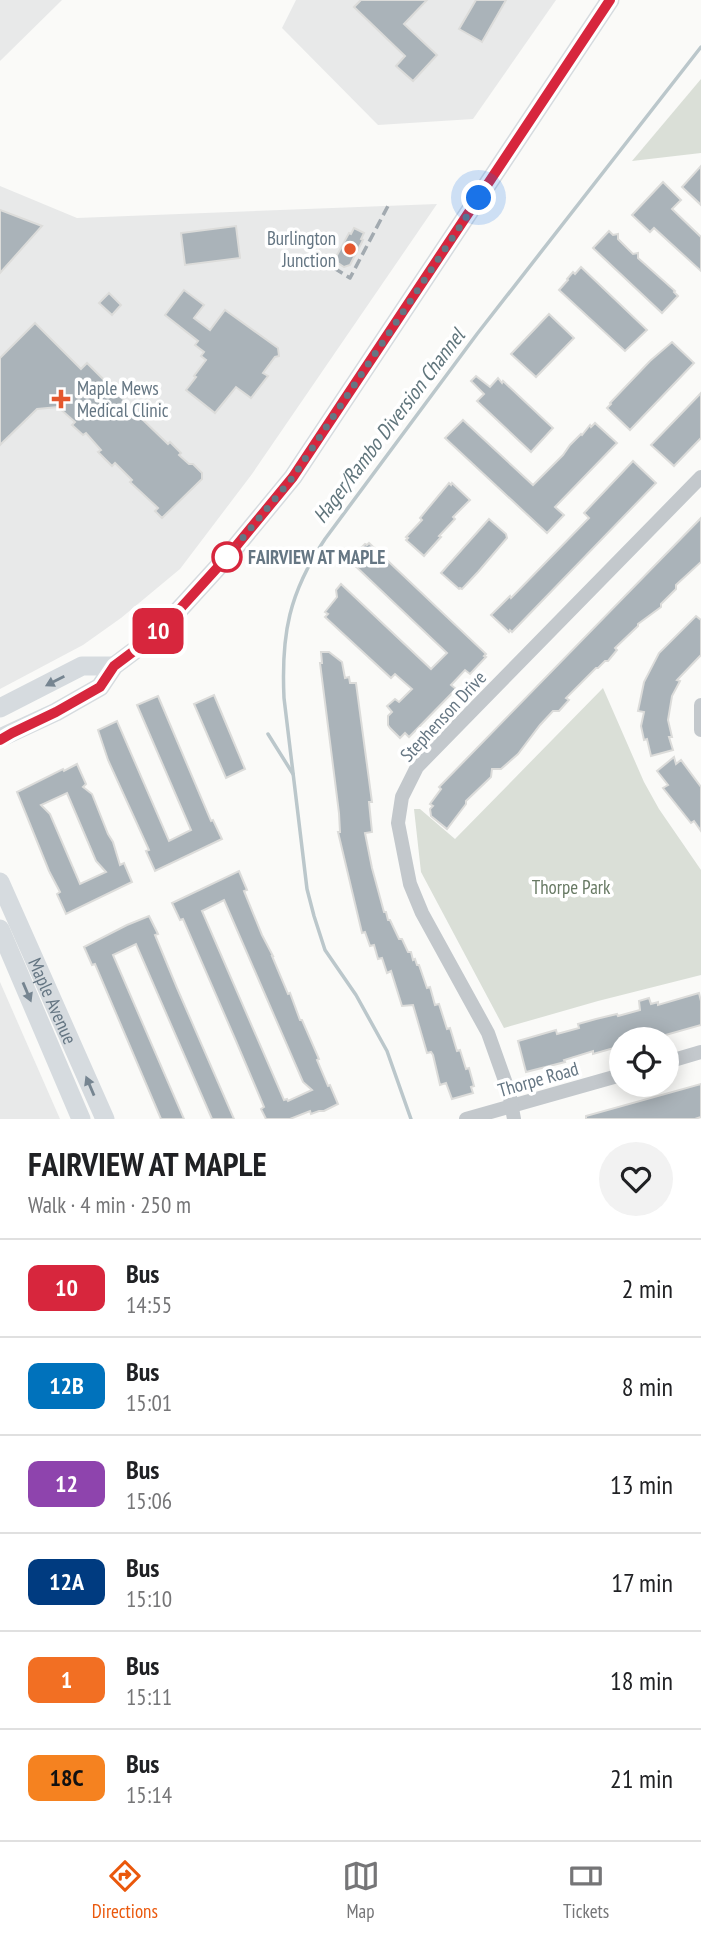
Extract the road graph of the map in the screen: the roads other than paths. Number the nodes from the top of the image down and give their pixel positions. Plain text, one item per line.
1 (610, 0) edge
2 (701, 477) edge
3 (114, 666) junction
4 (701, 705) edge
5 (0, 708) edge
6 (701, 730) edge
7 (4, 737) edge
8 (0, 882) edge
9 (0, 929) edge
10 (701, 1052) edge
11 (679, 1058) edge
12 (609, 1079) edge
13 (513, 1113) edge
14 (81, 1119) edge
15 (104, 1119) edge
16 (466, 1119) edge

1 - 3 main road
2 - 13 street, Stephenson Drive
3 -> 5 main road
3 - 7 main road
4 - 6 street
15 -> 8 main road, Maple Avenue
9 -> 14 main road, Maple Avenue
10 - 11 street
12 - 13 street, Thorpe Road
13 - 16 street, Thorpe Road

